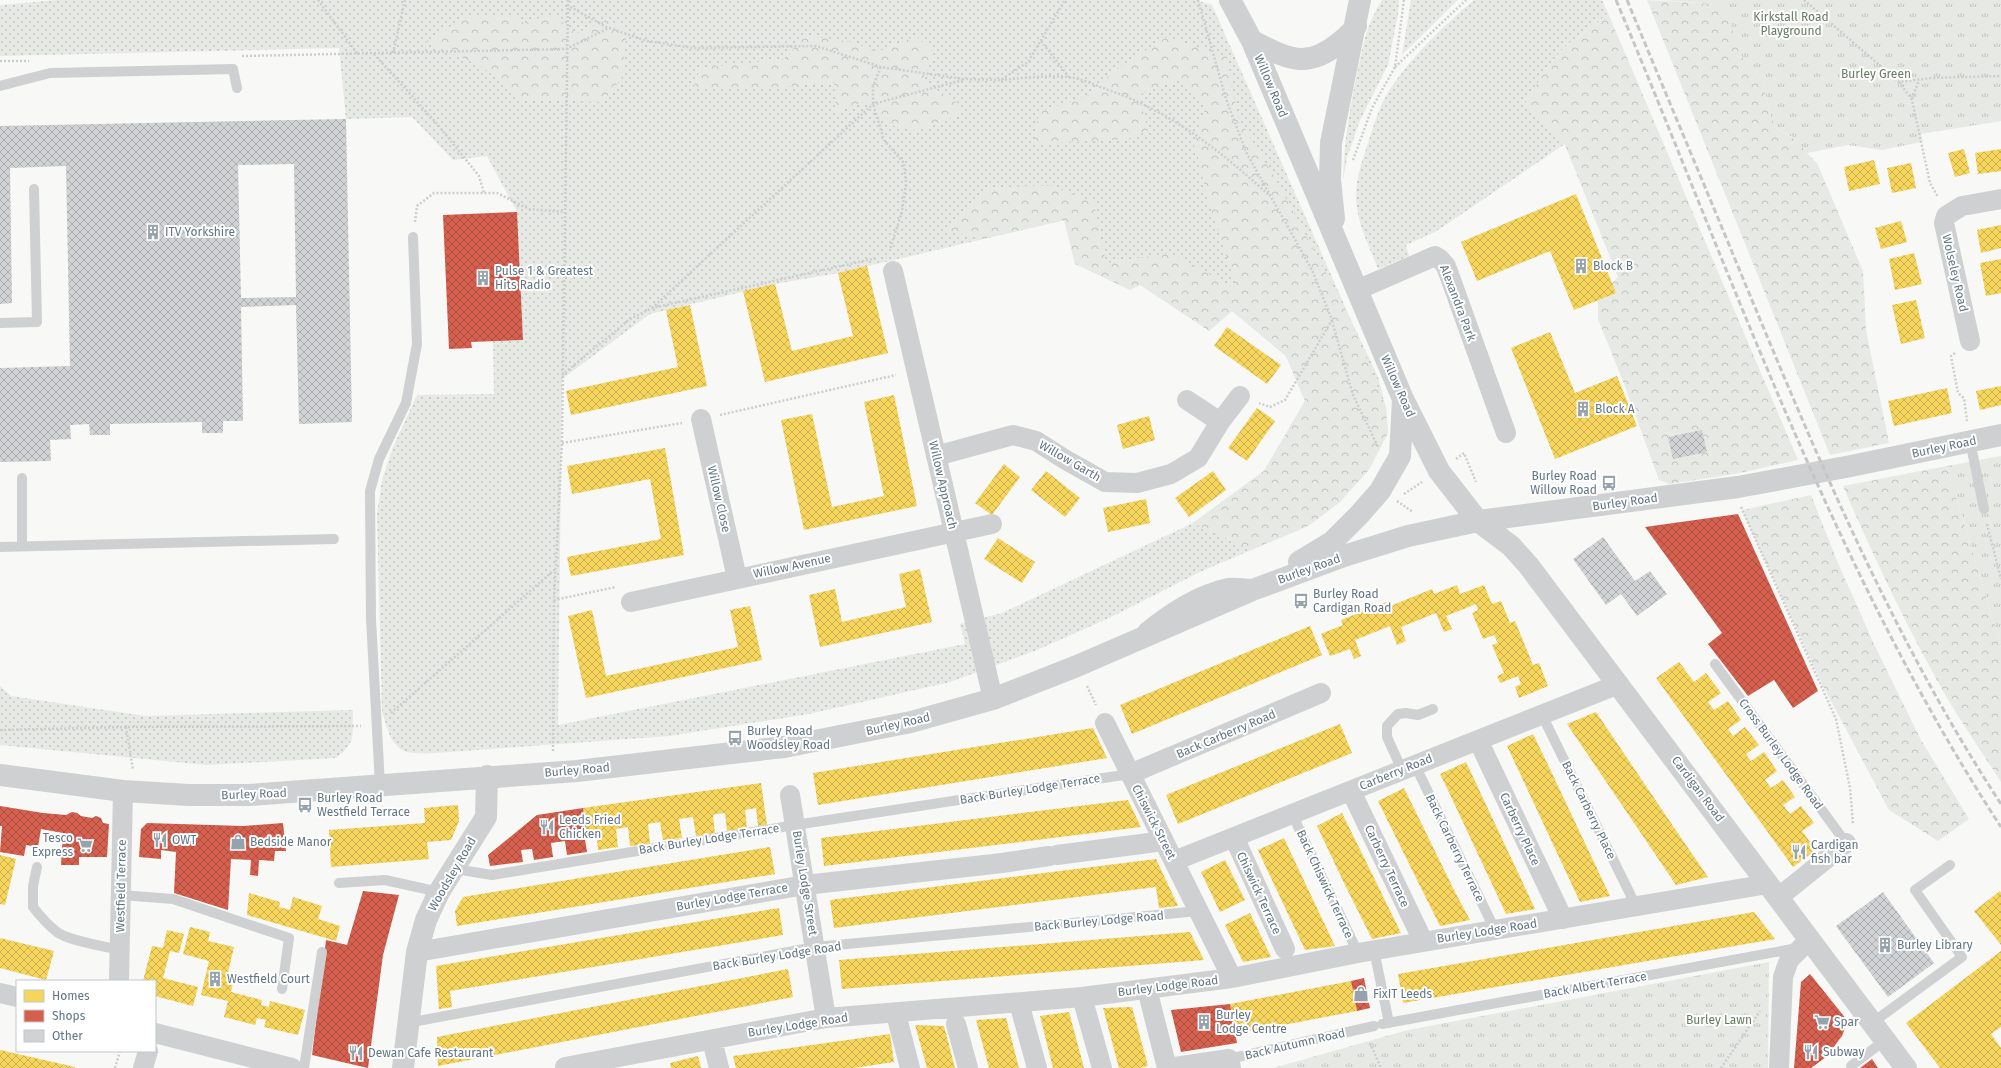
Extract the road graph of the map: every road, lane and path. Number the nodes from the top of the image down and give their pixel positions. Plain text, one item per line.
1 (318, 0) edge
2 (405, 0) edge
3 (568, 0) edge
4 (1065, 0) edge
5 (1198, 0) edge
6 (1230, 0) edge
7 (1360, 0) edge
8 (1371, 0) edge
9 (1404, 0) edge
10 (1466, 0) edge
11 (1804, 0) edge
12 (568, 5) junction
13 (609, 28) junction
14 (1353, 31) junction
15 (1041, 41) junction
16 (1252, 41) junction
17 (566, 49) junction
18 (393, 53) junction
19 (357, 54) junction
20 (374, 54) junction
21 (251, 56) dead end
22 (880, 67) junction
23 (1395, 67) junction
24 (2001, 76) edge
25 (1069, 77) junction
26 (964, 79) junction
27 (1920, 79) junction
28 (1001, 80) junction
29 (1899, 82) junction
30 (0, 86) edge
31 (237, 88) dead end
32 (1912, 100) junction
33 (873, 104) junction
34 (1352, 165) dead end
35 (34, 189) dead end
36 (484, 194) junction
37 (1272, 198) junction
38 (2001, 199) edge
39 (564, 212) junction
40 (1946, 216) junction
41 (413, 237) joint
42 (1337, 240) junction
43 (887, 261) junction
44 (1357, 290) junction
45 (652, 308) junction
46 (1332, 320) junction
47 (0, 323) edge
48 (1970, 341) joint
49 (916, 370) junction
50 (562, 375) junction
51 (1240, 396) joint
52 (1403, 399) junction
53 (1187, 400) dead end
54 (701, 419) junction
55 (1220, 422) junction
56 (1506, 433) dead end
57 (2001, 435) edge
58 (1970, 441) junction
59 (562, 443) junction
60 (1464, 453) dead end
61 (936, 456) junction
62 (1390, 473) junction
63 (22, 478) dead end
64 (1420, 484) dead end
65 (1479, 487) dead end
66 (1732, 487) junction
67 (1396, 500) dead end
68 (1984, 509) joint
69 (1478, 521) junction
70 (992, 524) dead end
71 (954, 531) junction
72 (334, 539) dead end
73 (22, 546) junction
74 (0, 547) edge
75 (554, 569) junction
76 (737, 578) junction
77 (2001, 579) edge
78 (1255, 589) junction
79 (554, 600) junction
80 (631, 602) joint
81 (1715, 664) dead end
82 (1077, 666) junction
83 (1619, 684) junction
84 (1321, 693) dead end
85 (993, 699) junction
86 (1433, 709) dead end
87 (1542, 714) junction
88 (1105, 723) joint
89 (376, 726) junction
90 (126, 727) junction
91 (0, 730) edge
92 (1478, 740) junction
93 (1409, 768) junction
94 (553, 772) junction
95 (1130, 774) junction
96 (0, 775) edge
97 (487, 776) junction
98 (380, 785) junction
99 (1351, 790) junction
100 (129, 791) junction
101 (790, 795) dead end
102 (1292, 814) junction
103 (795, 825) junction
104 (1234, 838) junction
105 (1164, 841) junction
106 (1846, 844) junction
107 (1174, 861) junction
108 (1950, 865) dead end
109 (37, 867) dead end
110 (455, 869) junction
111 (339, 883) dead end
112 (805, 885) junction
113 (1774, 890) junction
114 (439, 892) junction
115 (121, 895) junction
116 (1636, 906) junction
117 (1199, 911) junction
118 (1563, 919) junction
119 (1495, 930) junction
120 (1423, 941) junction
121 (1806, 943) junction
122 (815, 947) junction
123 (1285, 949) dead end
124 (120, 950) junction
125 (1366, 951) junction
126 (322, 952) dead end
127 (417, 952) junction
128 (1232, 978) junction
129 (119, 980) edge
130 (282, 989) dead end
131 (1147, 989) junction
132 (0, 993) edge
133 (16, 997) edge
134 (1082, 997) junction
135 (1019, 1003) junction
136 (1761, 1010) dead end
137 (896, 1014) junction
138 (826, 1018) junction
139 (407, 1023) junction
140 (956, 1024) dead end
141 (1382, 1024) junction
142 (1364, 1027) junction
143 (1878, 1032) junction
144 (156, 1033) edge
145 (712, 1040) junction
146 (120, 1052) edge
147 (148, 1052) edge
148 (653, 1059) edge
149 (1230, 1064) edge
150 (590, 1066) edge
151 (565, 1067) dead end
152 (115, 1068) edge
153 (143, 1068) edge
154 (292, 1068) edge
155 (304, 1068) edge
156 (403, 1068) edge
157 (719, 1068) edge
158 (910, 1068) edge
159 (968, 1068) edge
160 (1037, 1068) edge
161 (1102, 1068) edge
162 (1168, 1068) edge
163 (1381, 1068) edge
164 (1721, 1068) edge
165 (1779, 1068) edge
166 (1853, 1068) edge
167 (1906, 1068) edge

1 - 19 path
2 - 18 path
3 - 12 path
4 - 15 path
5 - 37 path
6 - 16 street, Willow Road
7 - 14 street, Willow Road
8 - 14 street
9 - 23 path
10 - 23 path
11 - 29 path
12 - 13 path
12 - 17 path
13 - 17 path
13 - 22 path
14 - 16 street
14 - 42 street, Willow Road
15 - 25 path
15 - 28 path
16 - 42 street, Willow Road
17 - 18 path
17 - 39 path
18 - 20 path
19 - 20 path
19 - 21 path
20 - 36 path
22 - 26 path
22 - 33 path
23 - 34 path
24 - 27 path
25 - 28 path
25 - 37 path
26 - 28 path
26 - 33 path
27 - 29 path
27 - 32 path
29 - 32 path
30 - 31 lane
32 - 40 path
33 - 43 path
33 - 45 path
35 - 47 lane
36 - 39 path
36 - 41 path
37 - 46 path
38 - 40 street, Wolseley Road
39 - 50 path
40 - 48 street, Wolseley Road
41 - 89 lane
42 - 44 street, Willow Road
43 - 45 path
43 - 49 street, Willow Approach
44 - 52 street, Willow Road
44 - 56 street, Alexandra Park
45 - 50 path
46 - 51 path
46 - 62 path
48 - 58 path
49 - 54 path
49 - 61 street, Willow Approach
50 - 59 path
51 - 55 street, Willow Garth
52 - 62 street
52 - 69 street, Willow Road
53 - 55 street
54 - 59 path
54 - 76 street, Willow Close
55 - 61 street, Willow Garth
57 - 58 street, Burley Road
58 - 66 street, Burley Road
58 - 68 lane
59 - 75 path
60 - 65 path
61 - 71 street, Willow Approach
62 - 78 street
63 - 73 lane
64 - 67 path
66 - 69 street, Burley Road
66 - 106 path
68 - 77 path
69 - 78 street, Burley Road
69 - 83 street, Cardigan Road
70 - 71 street
71 - 76 street, Willow Avenue
71 - 85 street, Willow Approach
72 - 73 lane
73 - 74 lane
75 - 79 path
75 - 89 path
76 - 80 street, Willow Avenue
78 - 82 street, Burley Road
79 - 80 path
79 - 94 path
81 - 106 lane, Cross Burley Lodge Road
82 - 85 street, Burley Road
82 - 88 path
83 - 87 street, Carberry Road
83 - 113 street, Cardigan Road
84 - 95 street, Back Carberry Road
85 - 94 street, Burley Road
86 - 93 lane, Back Carberry Terrace
87 - 92 street, Carberry Road
87 - 116 lane, Back Carberry Place
88 - 95 street, Chiswick Street
89 - 90 path
89 - 98 lane
90 - 91 path
90 - 100 path
92 - 93 street, Carberry Road
92 - 118 street, Carberry Place
93 - 99 street, Carberry Road
93 - 119 lane, Back Carberry Terrace
94 - 97 street, Burley Road
95 - 103 lane, Back Burley Lodge Terrace
95 - 105 street, Chiswick Street
96 - 100 street, Burley Road
97 - 98 street, Burley Road
97 - 110 street, Woodsley Road
98 - 100 street, Burley Road
99 - 102 street, Carberry Road
99 - 120 street, Carberry Terrace
100 - 115 street, Westfield Terrace
101 - 103 street, Burley Lodge Street
102 - 104 street, Carberry Road
102 - 125 lane, Back Chiswick Terrace
103 - 110 lane, Back Burley Lodge Terrace
103 - 112 street, Burley Lodge Street
104 - 107 street, Carberry Road
104 - 123 street, Chiswick Terrace
105 - 107 street, Chiswick Street
105 - 112 street, Burley Lodge Terrace
106 - 113 street
107 - 117 street, Chiswick Street
108 - 143 lane
109 - 124 lane
110 - 114 street, Woodsley Road
111 - 114 lane
112 - 122 street, Burley Lodge Street
112 - 127 street, Burley Lodge Terrace
113 - 116 street, Burley Lodge Road
113 - 121 street, Cardigan Road
114 - 127 street, Woodsley Road
115 - 124 street, Westfield Terrace
115 - 130 lane
116 - 118 street, Burley Lodge Road
117 - 122 lane, Back Burley Lodge Road
117 - 128 street, Chiswick Street
118 - 119 street, Burley Lodge Road
119 - 120 street, Burley Lodge Road
120 - 125 street, Burley Lodge Road
121 - 141 lane, Back Albert Terrace
121 - 143 street, Cardigan Road
121 - 165 street
122 - 138 street, Burley Lodge Street
122 - 139 lane, Back Burley Lodge Road
124 - 129 street, Westfield Terrace
125 - 128 street, Burley Lodge Road
125 - 141 lane, Back Chiswick Terrace
126 - 155 lane
127 - 139 street, Woodsley Road
128 - 131 street, Burley Lodge Road
131 - 134 street, Burley Lodge Road
131 - 162 street
132 - 133 street
134 - 135 street, Burley Lodge Road
134 - 161 street
135 - 137 street, Burley Lodge Road
135 - 160 street
136 - 164 path
137 - 138 street, Burley Lodge Road
137 - 158 street
138 - 145 street, Burley Lodge Road
139 - 156 street, Woodsley Road
140 - 159 street
141 - 142 lane, Back Autumn Road
142 - 149 lane, Back Autumn Road
142 - 163 path
143 - 166 lane
143 - 167 street, Cardigan Road
144 - 154 street
145 - 148 street, Burley Lodge Road
145 - 157 street
146 - 152 path
147 - 153 street
148 - 150 street, Burley Lodge Road
149 - 162 street, Back Autumn Road
150 - 151 street, Burley Lodge Road

